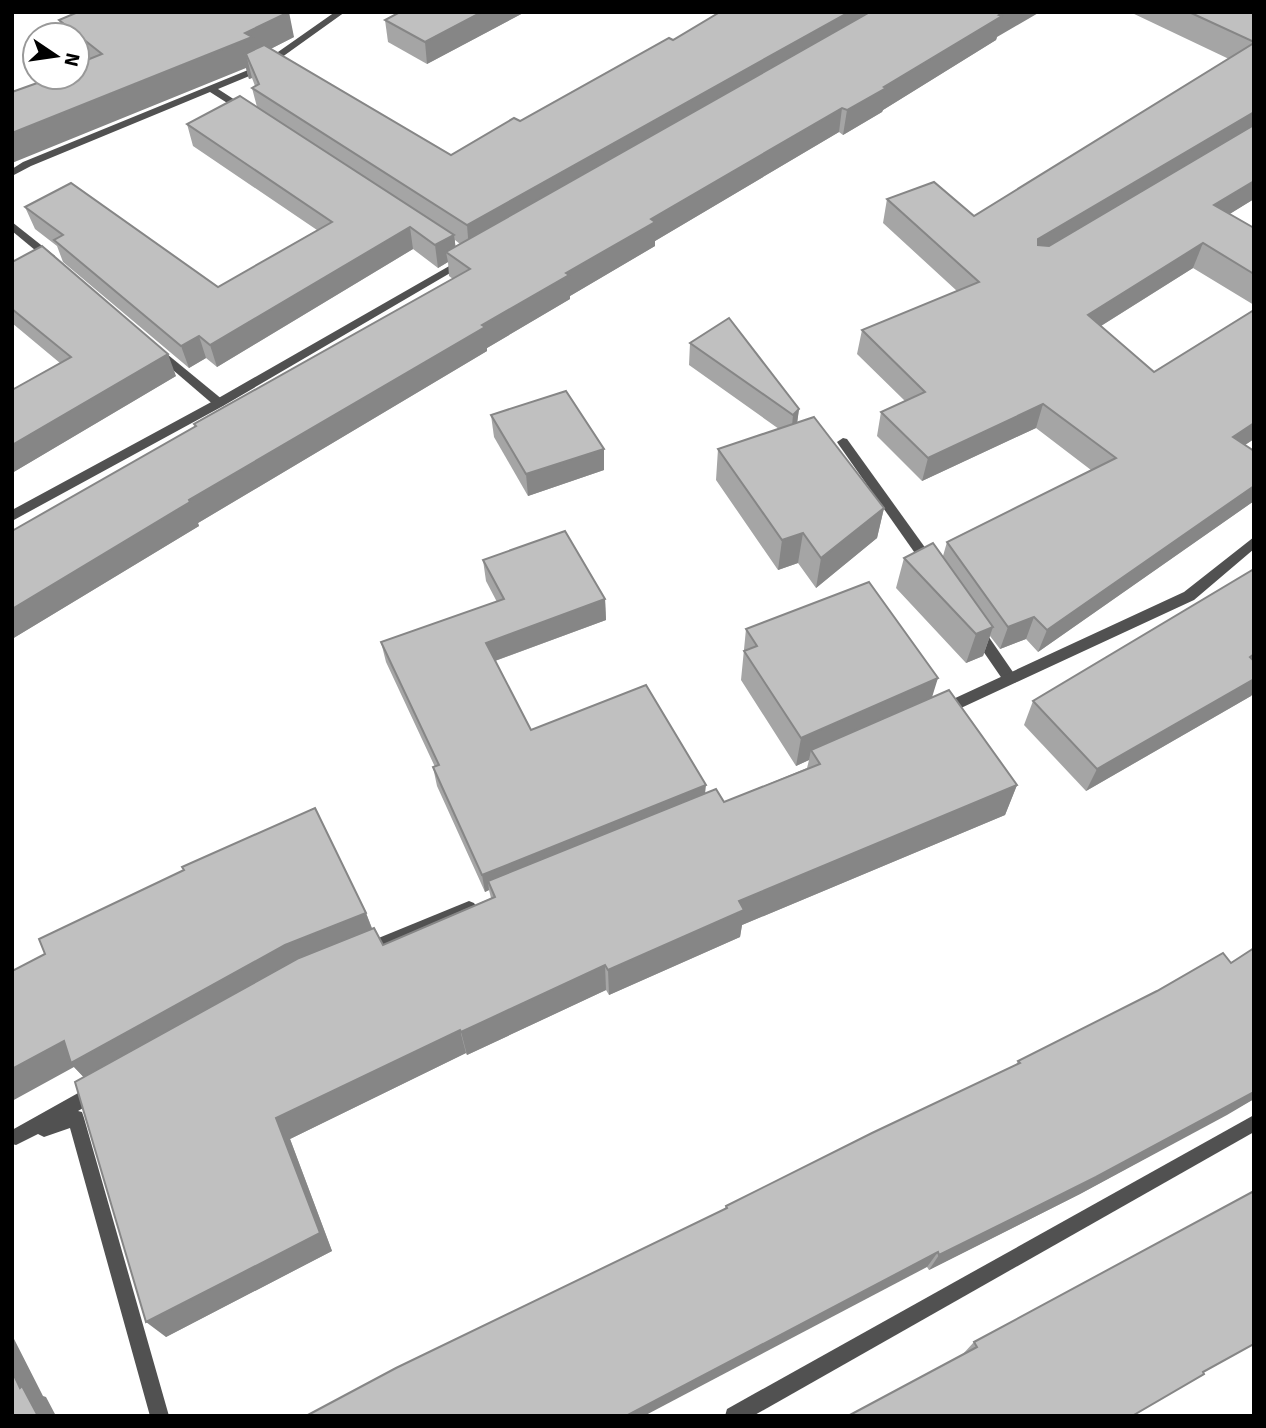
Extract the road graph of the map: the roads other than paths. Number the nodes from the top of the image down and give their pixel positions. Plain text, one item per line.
1 (341, 12) edge
2 (212, 89) junction
3 (259, 120) edge
4 (12, 173) edge
5 (12, 225) edge
6 (457, 249) edge
7 (481, 250) edge
8 (469, 257) junction
9 (64, 270) edge
10 (146, 341) edge
11 (219, 403) junction
12 (843, 442) dead end
13 (12, 516) edge
14 (1254, 542) edge
15 (939, 578) edge
16 (970, 623) edge
17 (1010, 679) junction
18 (923, 719) edge
19 (481, 904) edge
20 (354, 955) edge
21 (108, 1084) edge
22 (1254, 1123) edge
23 (14, 1138) edge
24 (160, 1416) edge
25 (734, 1416) edge

1 - 2 street
2 - 3 street
2 - 4 street
5 - 9 street
6 - 8 street
7 - 8 street
8 - 11 street
10 - 11 street
11 - 13 street
12 - 15 street
14 - 17 street
16 - 17 street
17 - 18 street
19 - 20 street
21 - 23 street
22 - 25 street
23 - 24 street

